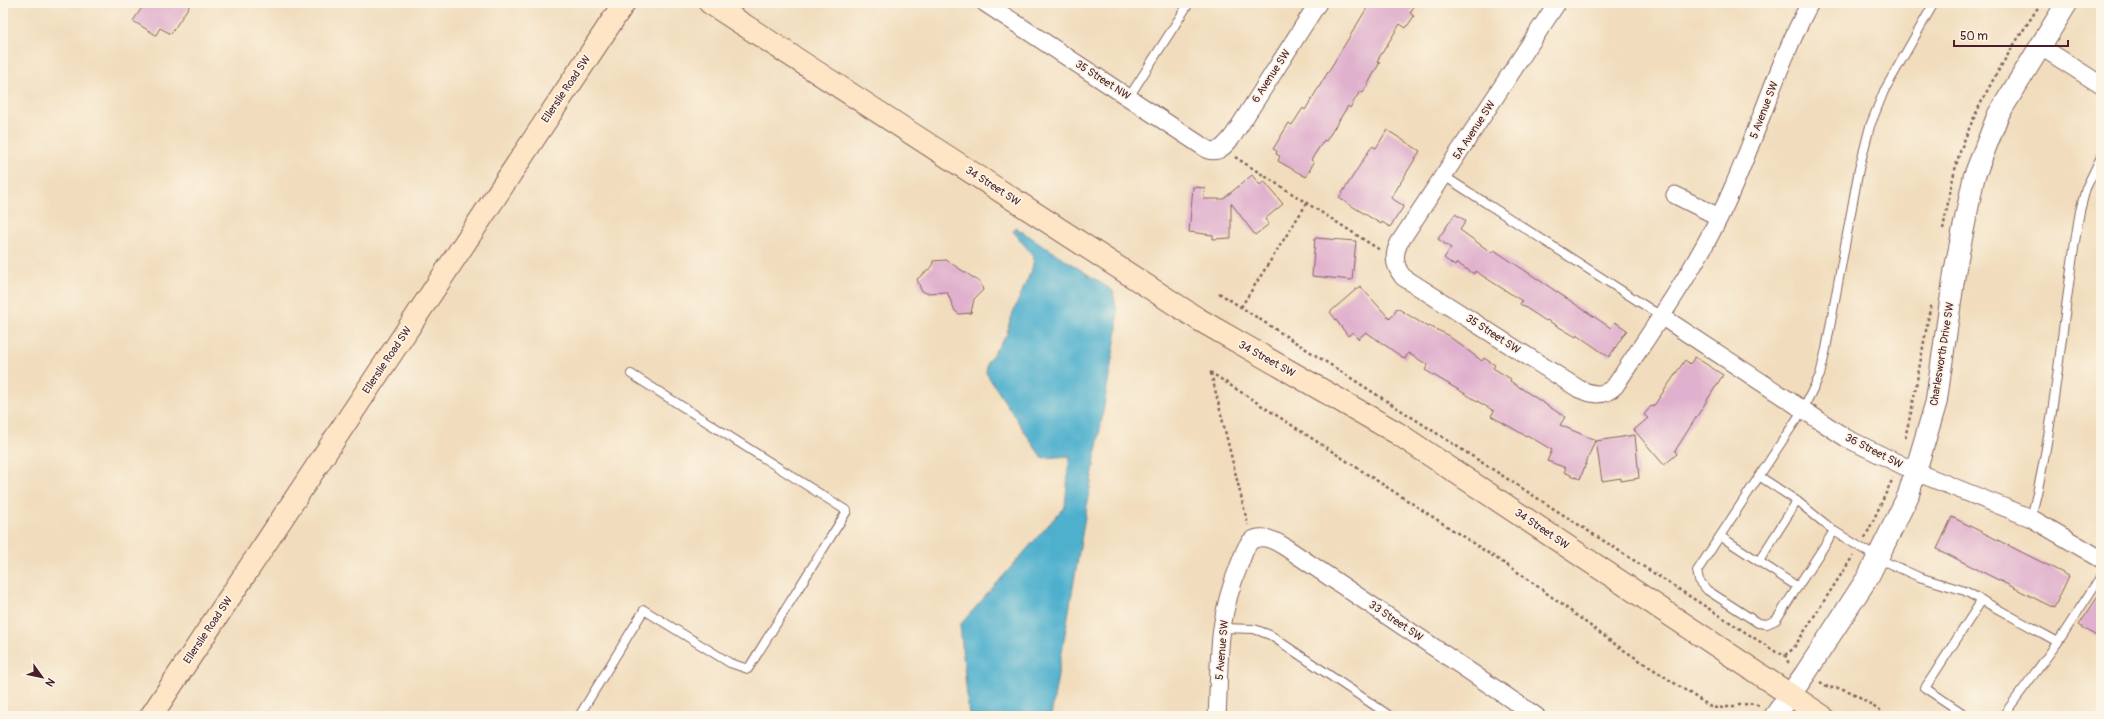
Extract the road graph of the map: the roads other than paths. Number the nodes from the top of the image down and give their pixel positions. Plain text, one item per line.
1 (624, 3) edge
2 (710, 3) edge
3 (985, 3) edge
4 (1318, 3) edge
5 (1557, 3) edge
6 (1810, 3) edge
7 (1934, 3) edge
8 (1185, 5) edge
9 (2063, 5) edge
10 (2040, 46) junction
11 (2101, 85) edge
12 (1129, 97) junction
13 (1222, 149) joint
14 (2101, 157) edge
15 (1444, 176) junction
16 (1675, 195) dead end
17 (1719, 217) junction
18 (1394, 259) joint
19 (1661, 316) junction
20 (631, 374) dead end
21 (1603, 394) joint
22 (1802, 411) junction
23 (1916, 472) junction
24 (1759, 476) junction
25 (1797, 502) junction
26 (2030, 518) junction
27 (1834, 531) junction
28 (1720, 536) junction
29 (1252, 541) joint
30 (1878, 559) junction
31 (2101, 559) edge
32 (1759, 561) junction
33 (2101, 576) edge
34 (1798, 587) junction
35 (1982, 600) junction
36 (1222, 628) junction
37 (2058, 642) junction
38 (1789, 694) junction
39 (151, 716) edge
40 (579, 716) edge
41 (1217, 716) edge
42 (1390, 716) edge
43 (1536, 716) edge
44 (1775, 716) edge
45 (1822, 716) edge
46 (1967, 716) edge
47 (2003, 716) edge

1 - 39 main road, Ellerslie Road SW
2 - 38 main road, 34 Street SW
3 - 12 street, 35 Street NW
4 - 13 street, 6 Avenue SW
5 - 15 street, 5A Avenue SW
6 - 17 street, 5 Avenue SW
7 - 22 lane
8 - 12 lane
9 - 10 street, Charlesworth Drive SW
10 - 11 street
10 - 23 street, Charlesworth Drive SW
12 - 13 street, 35 Street NW
14 - 26 lane
15 - 18 street, 5A Avenue SW
15 - 19 lane
16 - 17 street
17 - 19 street, 5 Avenue SW
18 - 21 street, 35 Street SW
19 - 21 street, 5 Avenue SW
19 - 22 street, 36 Street SW
20 - 40 lane
22 - 23 street, 36 Street SW
22 - 24 lane
23 - 26 street, 36 Street SW
23 - 30 street, Charlesworth Drive SW
24 - 25 lane
24 - 28 lane
25 - 27 lane
25 - 32 lane
26 - 31 street, 36 Street SW
27 - 30 lane
27 - 34 lane
28 - 32 lane
28 - 34 lane
29 - 36 street, 5 Avenue SW
29 - 43 street, 33 Street SW
30 - 35 lane
30 - 38 street, Charlesworth Drive SW
32 - 34 lane
33 - 37 lane
35 - 37 lane
35 - 46 lane
36 - 41 street, 5 Avenue SW
36 - 42 lane
37 - 47 lane
38 - 44 street, Charlesworth Drive SW
38 - 45 main road, 34 Street SW

